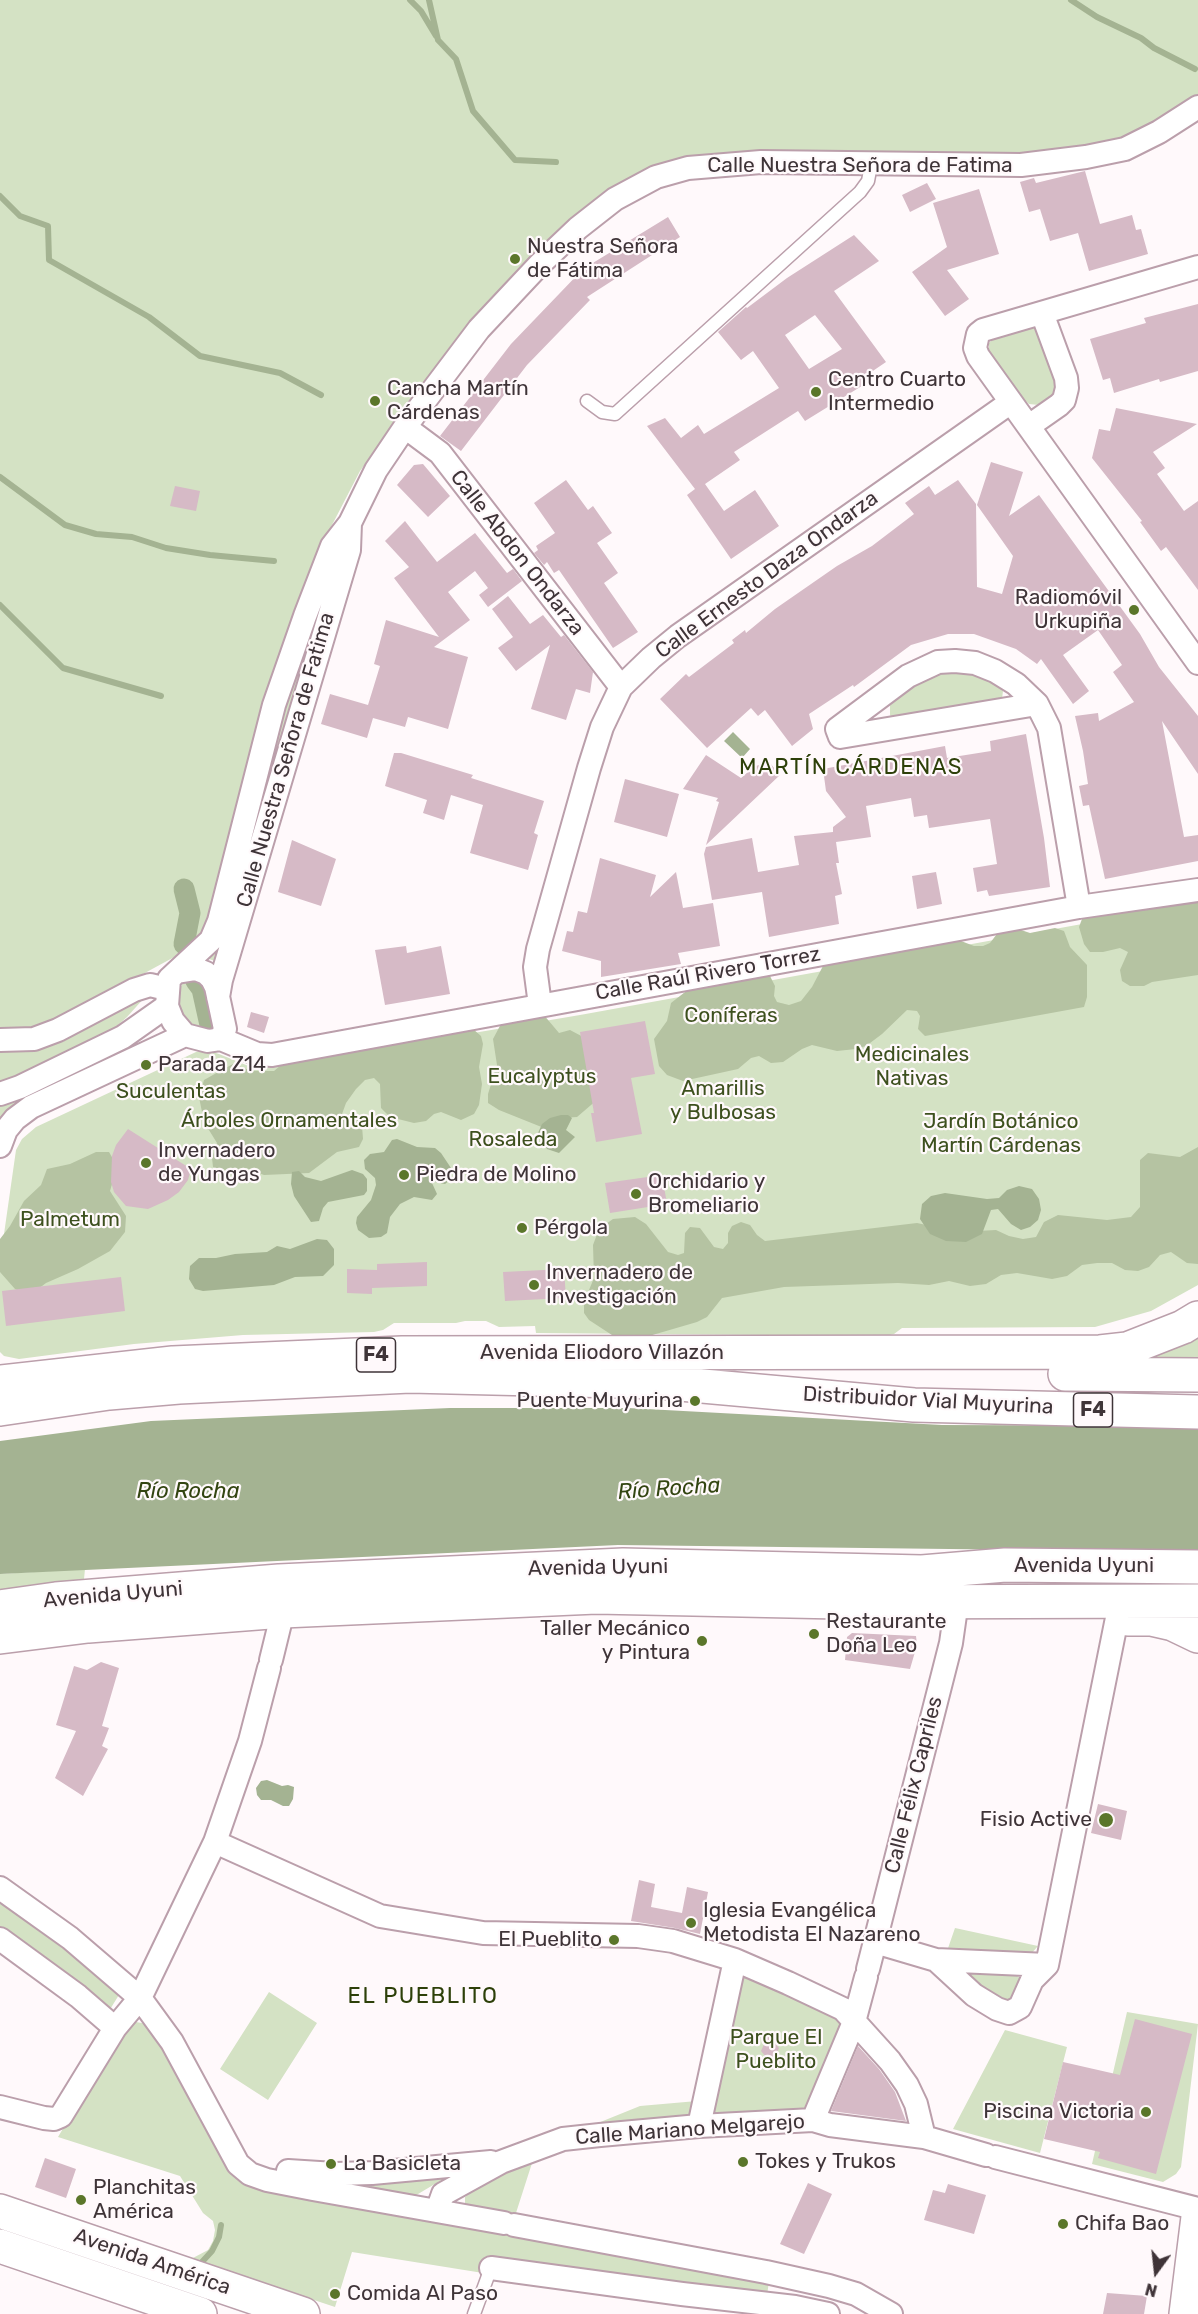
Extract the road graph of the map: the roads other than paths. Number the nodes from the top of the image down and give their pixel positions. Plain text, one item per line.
1 (1198, 107) edge
2 (871, 165) junction
3 (1198, 267) edge
4 (1042, 313) junction
5 (587, 401) dead end
6 (1011, 402) junction
7 (1029, 426) junction
8 (405, 427) junction
9 (350, 523) junction
10 (1198, 663) edge
11 (621, 687) junction
12 (1037, 704) junction
13 (1198, 890) edge
14 (1079, 907) junction
15 (170, 989) junction
16 (218, 997) junction
17 (540, 1005) junction
18 (185, 1035) junction
19 (221, 1039) junction
20 (0, 1040) edge
21 (0, 1094) edge
22 (0, 1146) edge
23 (1193, 1323) edge
24 (752, 1353) junction
25 (1198, 1375) edge
26 (658, 1382) joint
27 (0, 1388) edge
28 (1193, 1406) edge
29 (1198, 1567) edge
30 (922, 1572) junction
31 (1198, 1585) edge
32 (957, 1601) junction
33 (1198, 1601) edge
34 (0, 1606) edge
35 (283, 1611) junction
36 (1117, 1618) junction
37 (0, 1636) edge
38 (1198, 1636) edge
39 (215, 1842) junction
40 (0, 1888) edge
41 (0, 1939) edge
42 (874, 1942) junction
43 (735, 1960) junction
44 (936, 1960) junction
45 (1047, 1965) junction
46 (140, 1998) junction
47 (854, 2022) junction
48 (115, 2028) junction
49 (0, 2107) edge
50 (813, 2120) junction
51 (699, 2126) junction
52 (924, 2138) junction
53 (501, 2162) junction
54 (288, 2171) dead end
55 (1198, 2209) edge
56 (0, 2211) edge
57 (437, 2211) junction
58 (1198, 2217) edge
59 (0, 2246) edge
60 (492, 2266) joint
61 (183, 2273) junction
62 (180, 2311) edge
63 (303, 2314) edge
64 (474, 2314) edge
65 (828, 2314) edge
66 (891, 2314) edge
67 (1186, 2314) edge

1 - 2 street, Calle Nuestra Señora de Fatima
2 - 5 lane
2 - 8 street, Calle Nuestra Señora de Fatima
3 - 4 street
4 - 6 street
4 - 7 street
6 - 7 street
6 - 11 street, Calle Ernesto Daza Ondarza
7 - 10 street
8 - 9 street, Calle Nuestra Señora de Fatima
8 - 11 street, Calle Abdon Ondarza
9 - 15 street, Calle Nuestra Señora de Fatima
9 - 16 street, Calle Nuestra Señora de Fatima
11 - 17 street, Calle Ernesto Daza Ondarza
12 - 12 street
12 - 14 street
13 - 14 street, Calle Raúl Rivero Torrez
14 - 17 street, Calle Raúl Rivero Torrez
15 - 16 street
15 - 18 street
15 - 20 street
15 - 21 street
16 - 19 street
17 - 19 street, Calle Raúl Rivero Torrez
18 - 19 street
18 - 22 street
23 - 24 main road, Avenida Eliodoro Villazón / F4
24 - 25 main road
24 - 27 main road, Avenida Eliodoro Villazón / F4
26 - 27 main road, Avenida Eliodoro Villazón / F4
26 - 28 main road, Distribuidor Vial Muyurina / F4
29 - 30 main road, Avenida Uyuni
30 - 31 main road
30 - 34 main road, Avenida Uyuni
32 - 33 main road, Avenida Uyuni
32 - 35 main road, Avenida Uyuni
32 - 36 main road
32 - 42 street, Calle Félix Capriles
35 - 37 main road, Avenida Uyuni
35 - 39 street
36 - 38 main road
36 - 45 street
39 - 43 street
39 - 46 street
40 - 46 street
41 - 48 street
42 - 44 street
42 - 47 street, Calle Félix Capriles
43 - 47 street
43 - 51 street
44 - 45 street
44 - 45 street
46 - 48 street
46 - 57 street
47 - 50 street, Calle Félix Capriles
47 - 52 street
48 - 49 street
50 - 51 street, Calle Mariano Melgarejo
50 - 52 street, Calle Mariano Melgarejo
51 - 53 street, Calle Mariano Melgarejo
52 - 55 street, Calle Mariano Melgarejo
53 - 54 street, Calle Mariano Melgarejo
53 - 57 street, Calle Mariano Melgarejo
56 - 61 main road, Avenida América
57 - 66 street
58 - 67 main road
59 - 62 main road, Avenida América
60 - 64 lane
60 - 65 street
61 - 62 street
61 - 63 main road, Avenida América

